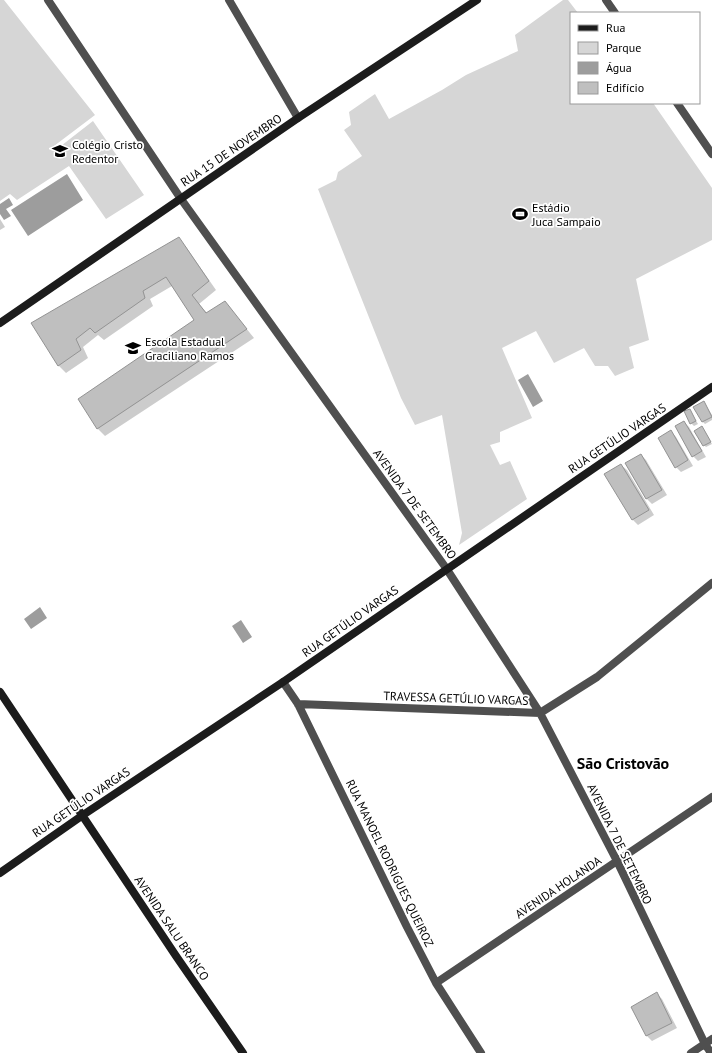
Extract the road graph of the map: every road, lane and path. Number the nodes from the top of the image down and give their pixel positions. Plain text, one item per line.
1 (48, 0) edge
2 (228, 0) edge
3 (477, 0) edge
4 (606, 0) edge
5 (614, 12) edge
6 (678, 104) edge
7 (298, 118) junction
8 (712, 154) edge
9 (181, 199) junction
10 (0, 323) edge
11 (712, 387) edge
12 (446, 568) junction
13 (712, 583) edge
14 (283, 682) junction
15 (0, 692) edge
16 (298, 704) junction
17 (540, 713) junction
18 (712, 797) edge
19 (83, 815) junction
20 (617, 861) junction
21 (0, 873) edge
22 (436, 983) junction
23 (712, 1039) edge
24 (705, 1044) junction
25 (243, 1053) edge
26 (481, 1053) edge
27 (691, 1053) edge
28 (711, 1053) edge

1 - 9 street, AVENIDA 7 DE SETEMBRO
2 - 7 street
3 - 7 street, RUA 15 DE NOVEMBRO
4 - 5 street
6 - 8 street
7 - 9 street, RUA 15 DE NOVEMBRO
9 - 10 street, RUA 15 DE NOVEMBRO
9 - 12 street, AVENIDA 7 DE SETEMBRO
11 - 12 street, RUA GETÚLIO VARGAS
12 - 14 street, RUA GETÚLIO VARGAS
12 - 17 street, AVENIDA 7 DE SETEMBRO
13 - 17 street, TRAVESSA GETÚLIO VARGAS
14 - 16 street, RUA MANOEL RODRIGUES QUEIROZ
14 - 19 street, RUA GETÚLIO VARGAS
15 - 19 street, AVENIDA SALU BRANCO
16 - 17 street, TRAVESSA GETÚLIO VARGAS
16 - 22 street, RUA MANOEL RODRIGUES QUEIROZ
17 - 20 street, AVENIDA 7 DE SETEMBRO
18 - 20 street, AVENIDA HOLANDA
19 - 21 street, RUA GETÚLIO VARGAS
19 - 25 street, AVENIDA SALU BRANCO
20 - 22 street, AVENIDA HOLANDA
20 - 24 street, AVENIDA 7 DE SETEMBRO
22 - 26 street, RUA MANOEL RODRIGUES QUEIROZ
23 - 24 street
24 - 27 street
24 - 28 street, AVENIDA 7 DE SETEMBRO

